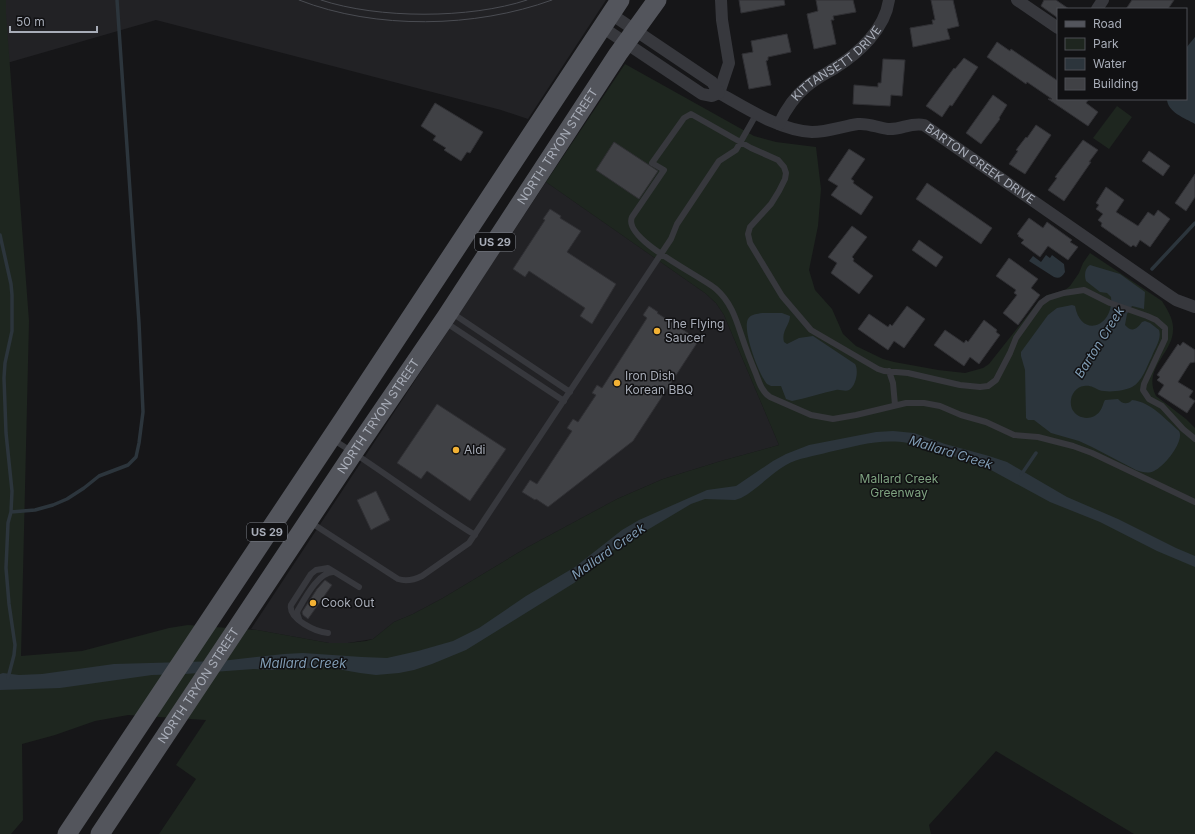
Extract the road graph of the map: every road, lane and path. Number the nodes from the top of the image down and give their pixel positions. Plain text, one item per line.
1 (658, 0) edge
2 (721, 0) edge
3 (889, 0) edge
4 (1017, 0) edge
5 (611, 14) edge
6 (1057, 27) edge
7 (630, 37) junction
8 (719, 93) junction
9 (757, 113) junction
10 (779, 124) junction
11 (742, 142) junction
12 (662, 254) junction
13 (1195, 307) edge
14 (446, 316) junction
15 (889, 371) junction
16 (570, 392) junction
17 (564, 401) junction
18 (895, 405) junction
19 (331, 438) junction
20 (1195, 439) edge
21 (354, 452) junction
22 (1195, 502) edge
23 (309, 521) junction
24 (475, 535) junction
25 (335, 572) junction
26 (359, 587) dead end
27 (302, 622) junction
28 (328, 633) dead end
29 (91, 798) junction
30 (67, 834) edge
31 (76, 834) edge
32 (100, 834) edge

1 - 7 main road, NORTH TRYON STREET / US 29
2 - 8 street
3 - 10 street, KITTANSETT DRIVE
4 - 6 street
5 - 7 street, BARTON CREEK DRIVE
5 - 19 main road, US 29
7 - 8 street, BARTON CREEK DRIVE
7 - 14 main road, NORTH TRYON STREET / US 29
8 - 9 street, BARTON CREEK DRIVE
9 - 10 street, BARTON CREEK DRIVE
9 - 11 lane
10 - 13 street, BARTON CREEK DRIVE
11 - 12 lane
11 - 12 lane
11 - 15 lane
12 - 16 lane
12 - 18 lane
14 - 16 lane
14 - 17 lane
14 - 21 main road, NORTH TRYON STREET / US 29
15 - 18 lane
15 - 20 lane
16 - 17 lane
17 - 24 lane
18 - 22 lane
19 - 21 lane
19 - 29 main road, US 29
21 - 23 main road, NORTH TRYON STREET / US 29
21 - 24 lane
23 - 24 lane
23 - 32 main road, NORTH TRYON STREET / US 29
25 - 26 lane
25 - 27 lane
25 - 27 lane
27 - 28 lane
29 - 30 main road, US 29
29 - 31 main road

